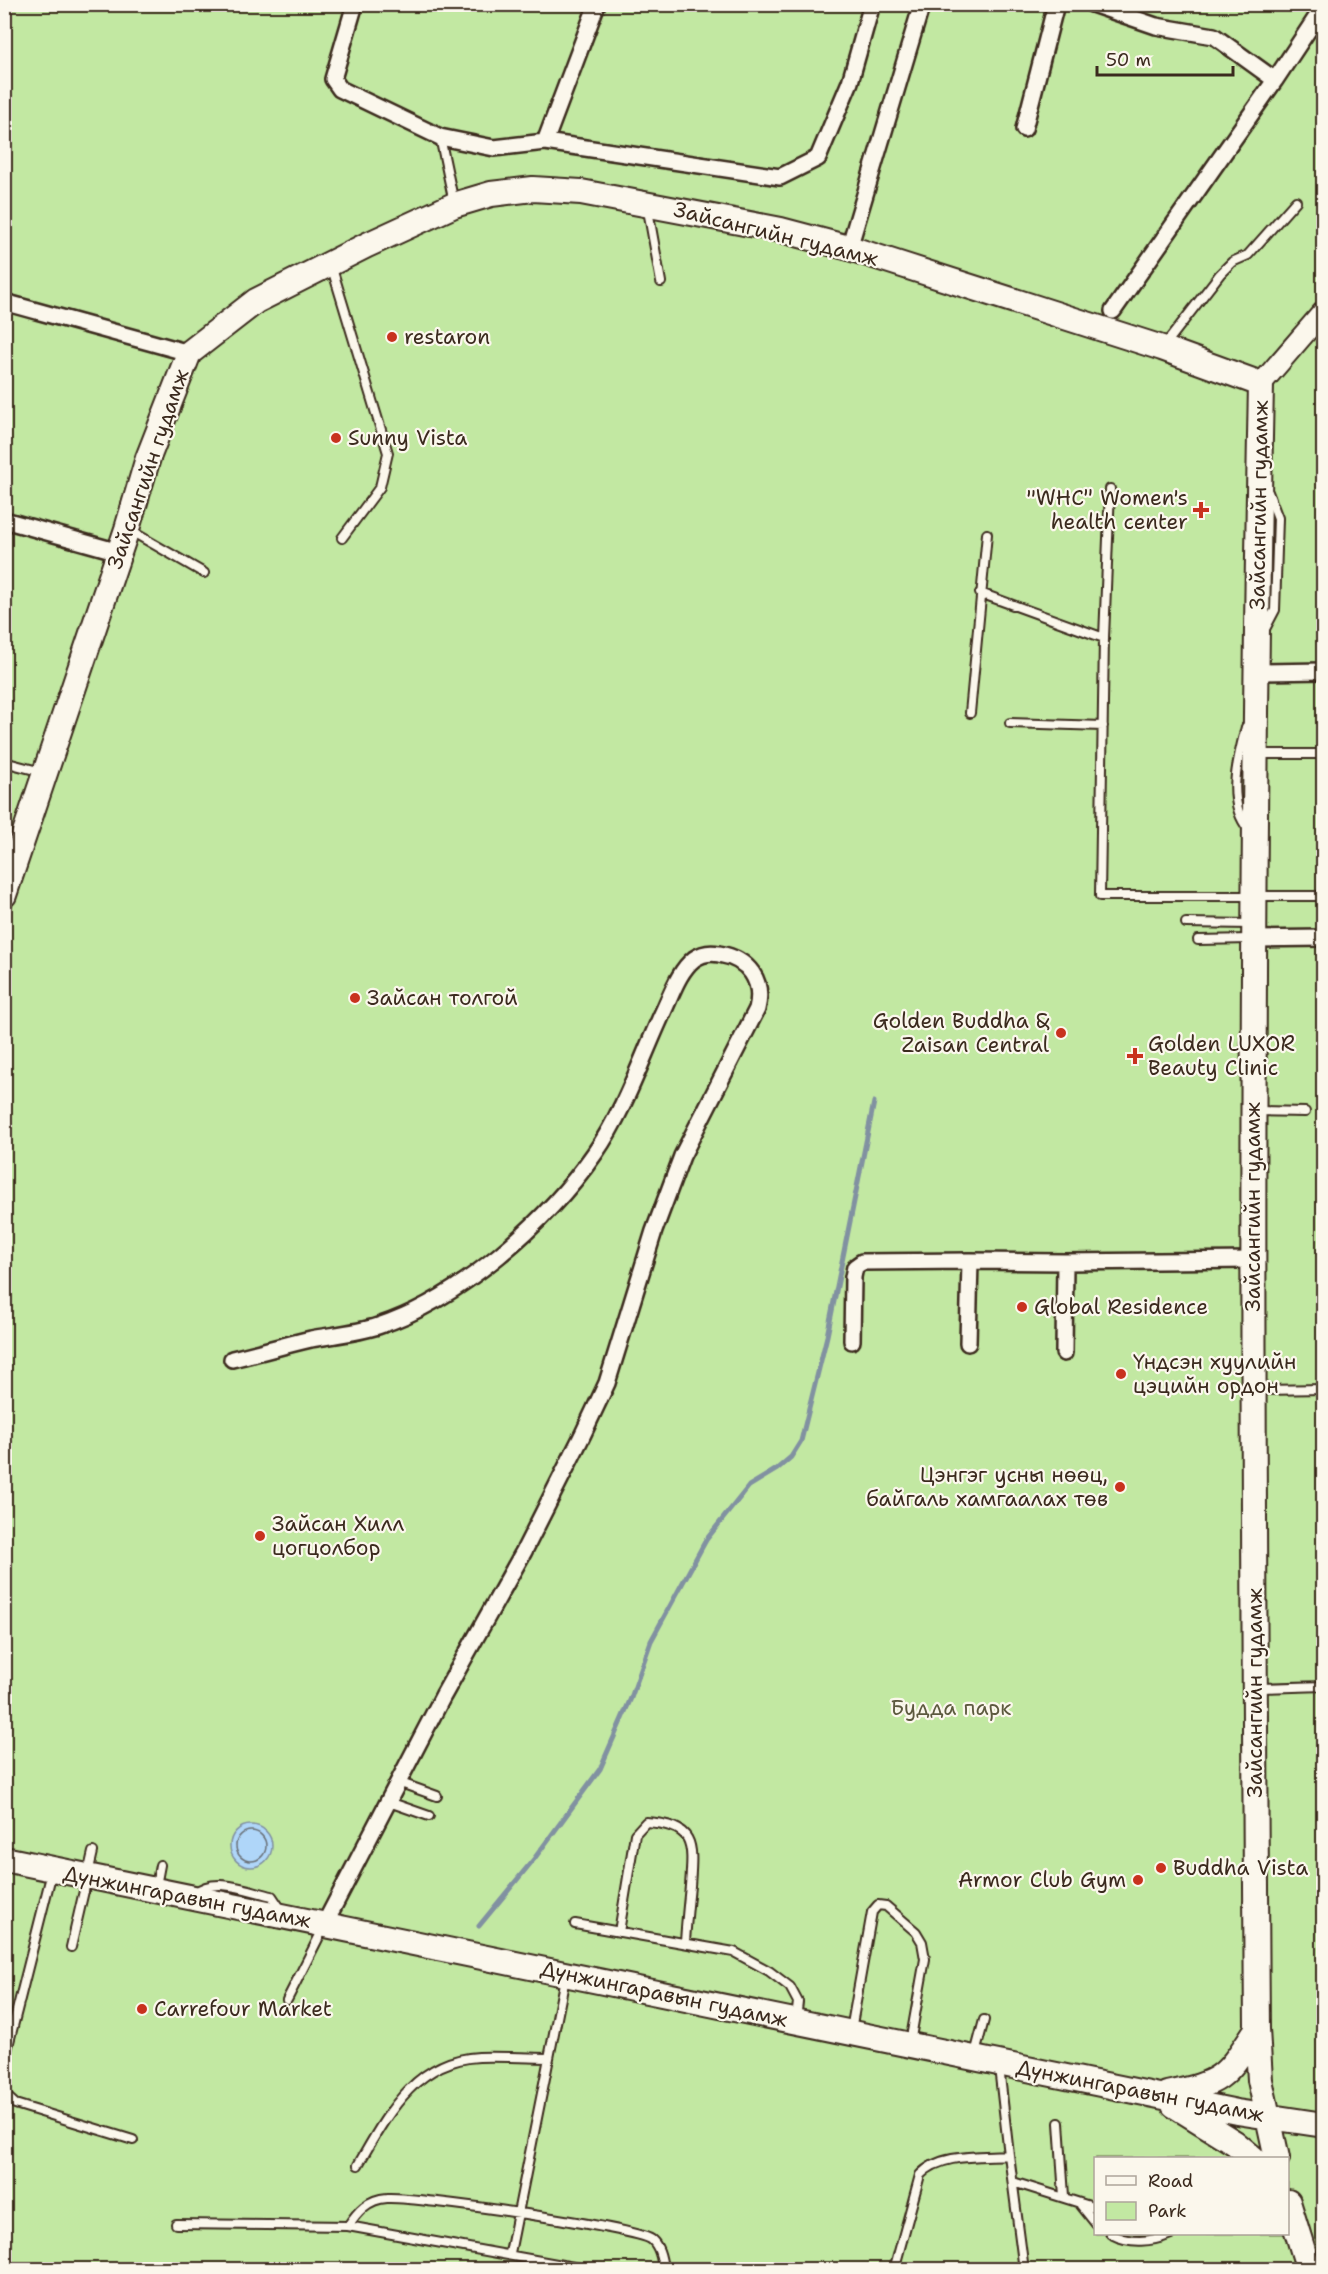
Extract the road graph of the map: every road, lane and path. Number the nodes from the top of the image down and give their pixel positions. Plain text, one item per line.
1 (355, 4) edge
2 (597, 4) edge
3 (872, 4) edge
4 (922, 4) edge
5 (1092, 4) edge
6 (1051, 6) edge
7 (1323, 6) edge
8 (1275, 80) junction
9 (1024, 129) dead end
10 (440, 137) junction
11 (545, 142) junction
12 (1296, 201) dead end
13 (646, 203) junction
14 (454, 205) junction
15 (849, 248) junction
16 (331, 264) junction
17 (661, 282) dead end
18 (4, 302) edge
19 (1113, 311) joint
20 (1323, 311) edge
21 (1099, 330) junction
22 (1162, 348) junction
23 (189, 353) junction
24 (1261, 384) junction
25 (1110, 489) dead end
26 (4, 520) edge
27 (127, 529) junction
28 (987, 534) dead end
29 (342, 538) dead end
30 (119, 552) junction
31 (204, 573) dead end
32 (980, 593) junction
33 (1104, 638) junction
34 (1323, 671) edge
35 (1256, 680) junction
36 (970, 713) dead end
37 (1010, 723) dead end
38 (1103, 726) junction
39 (1255, 754) junction
40 (1323, 754) edge
41 (4, 762) edge
42 (46, 774) junction
43 (1254, 836) junction
44 (4, 895) edge
45 (1323, 896) edge
46 (1253, 897) junction
47 (1186, 922) dead end
48 (1253, 931) junction
49 (1323, 938) edge
50 (1198, 940) dead end
51 (1252, 1111) junction
52 (1305, 1113) dead end
53 (1252, 1260) junction
54 (970, 1261) junction
55 (1065, 1262) junction
56 (852, 1341) dead end
57 (968, 1343) dead end
58 (1064, 1353) dead end
59 (232, 1359) dead end
60 (1255, 1389) junction
61 (1323, 1389) edge
62 (1323, 1686) edge
63 (1255, 1688) junction
64 (398, 1782) junction
65 (437, 1796) dead end
66 (389, 1802) junction
67 (429, 1816) dead end
68 (93, 1852) dead end
69 (4, 1859) edge
70 (160, 1865) dead end
71 (52, 1870) junction
72 (87, 1877) junction
73 (155, 1890) junction
74 (190, 1897) junction
75 (320, 1922) junction
76 (575, 1924) dead end
77 (619, 1932) junction
78 (685, 1943) junction
79 (71, 1947) dead end
80 (566, 1974) junction
81 (287, 2000) dead end
82 (984, 2020) dead end
83 (795, 2022) junction
84 (1257, 2029) junction
85 (850, 2032) junction
86 (910, 2044) junction
87 (548, 2058) junction
88 (974, 2058) junction
89 (4, 2062) edge
90 (999, 2063) junction
91 (4, 2094) edge
92 (1159, 2096) junction
93 (1269, 2117) junction
94 (1059, 2123) dead end
95 (1323, 2125) edge
96 (133, 2140) dead end
97 (1009, 2155) junction
98 (1252, 2157) edge
99 (1277, 2157) edge
100 (358, 2165) dead end
101 (1013, 2182) junction
102 (1064, 2196) junction
103 (1079, 2203) junction
104 (1094, 2208) edge
105 (1289, 2208) edge
106 (518, 2213) junction
107 (1094, 2223) edge
108 (176, 2224) dead end
109 (348, 2226) junction
110 (1113, 2235) edge
111 (1168, 2235) edge
112 (1289, 2235) edge
113 (510, 2253) junction
114 (590, 2270) edge
115 (663, 2270) edge
116 (894, 2270) edge
117 (1024, 2270) edge
118 (1294, 2270) edge
119 (1309, 2270) edge

1 - 10 street
2 - 11 street
3 - 11 street
4 - 15 street
5 - 8 street
6 - 9 street
7 - 8 street
8 - 19 street
10 - 11 street
10 - 14 lane
12 - 22 lane
13 - 14 main road, Зайсангийн гудамж
13 - 15 main road, Зайсангийн гудамж
13 - 17 lane
14 - 16 main road, Зайсангийн гудамж
15 - 21 main road, Зайсангийн гудамж
16 - 23 main road, Зайсангийн гудамж
16 - 29 lane
18 - 23 street
19 - 21 lane
20 - 24 street
21 - 22 main road, Зайсангийн гудамж
22 - 24 main road, Зайсангийн гудамж
23 - 27 main road, Зайсангийн гудамж
24 - 35 main road, Зайсангийн гудамж
25 - 33 lane
26 - 30 street
27 - 30 main road, Зайсангийн гудамж
27 - 31 lane
28 - 32 lane
30 - 42 main road, Зайсангийн гудамж
32 - 33 lane
32 - 36 lane
33 - 38 lane
34 - 35 street
35 - 39 main road, Зайсангийн гудамж
35 - 43 lane
37 - 38 lane
38 - 46 lane
39 - 40 lane
39 - 43 main road, Зайсангийн гудамж
41 - 42 lane
42 - 44 main road, Зайсангийн гудамж
43 - 46 main road, Зайсангийн гудамж
45 - 46 lane
46 - 48 main road, Зайсангийн гудамж
47 - 48 lane
48 - 49 street
48 - 50 lane
48 - 51 main road, Зайсангийн гудамж
51 - 52 lane
51 - 53 main road, Зайсангийн гудамж
53 - 55 street
53 - 60 main road, Зайсангийн гудамж
54 - 55 street
54 - 56 street
54 - 57 street
55 - 58 street
59 - 64 street
60 - 61 lane
60 - 63 main road, Зайсангийн гудамж
62 - 63 lane
63 - 84 main road, Зайсангийн гудамж
64 - 65 lane
64 - 66 street
66 - 67 lane
66 - 75 street
68 - 72 lane
69 - 71 main road, Дүнжингаравын гудамж
70 - 73 lane
71 - 72 main road, Дүнжингаравын гудамж
71 - 89 lane
72 - 73 main road, Дүнжингаравын гудамж
72 - 79 lane
73 - 74 main road, Дүнжингаравын гудамж
74 - 75 main road, Дүнжингаравын гудамж
74 - 75 lane
75 - 80 main road, Дүнжингаравын гудамж
75 - 81 lane
76 - 77 lane
77 - 78 lane
77 - 78 lane
78 - 83 lane
80 - 83 main road, Дүнжингаравын гудамж
80 - 87 lane
82 - 88 lane
83 - 85 main road, Дүнжингаравын гудамж
84 - 92 main road
84 - 93 main road, Зайсангийн гудамж
85 - 86 main road, Дүнжингаравын гудамж
85 - 86 lane
86 - 88 main road, Дүнжингаравын гудамж
87 - 100 lane
87 - 106 lane
88 - 90 main road, Дүнжингаравын гудамж
90 - 92 main road, Дүнжингаравын гудамж
90 - 97 lane
91 - 96 lane
92 - 93 main road, Дүнжингаравын гудамж
92 - 98 main road
93 - 95 main road, Дүнжингаравын гудамж
93 - 99 main road, Зайсангийн гудамж
94 - 102 lane
97 - 101 lane
97 - 116 lane
101 - 102 lane
101 - 117 lane
102 - 103 lane
103 - 104 lane
103 - 107 lane
105 - 119 main road
106 - 109 lane
106 - 113 lane
106 - 115 lane
108 - 109 lane
109 - 113 lane
110 - 111 lane
112 - 118 main road
113 - 114 lane

